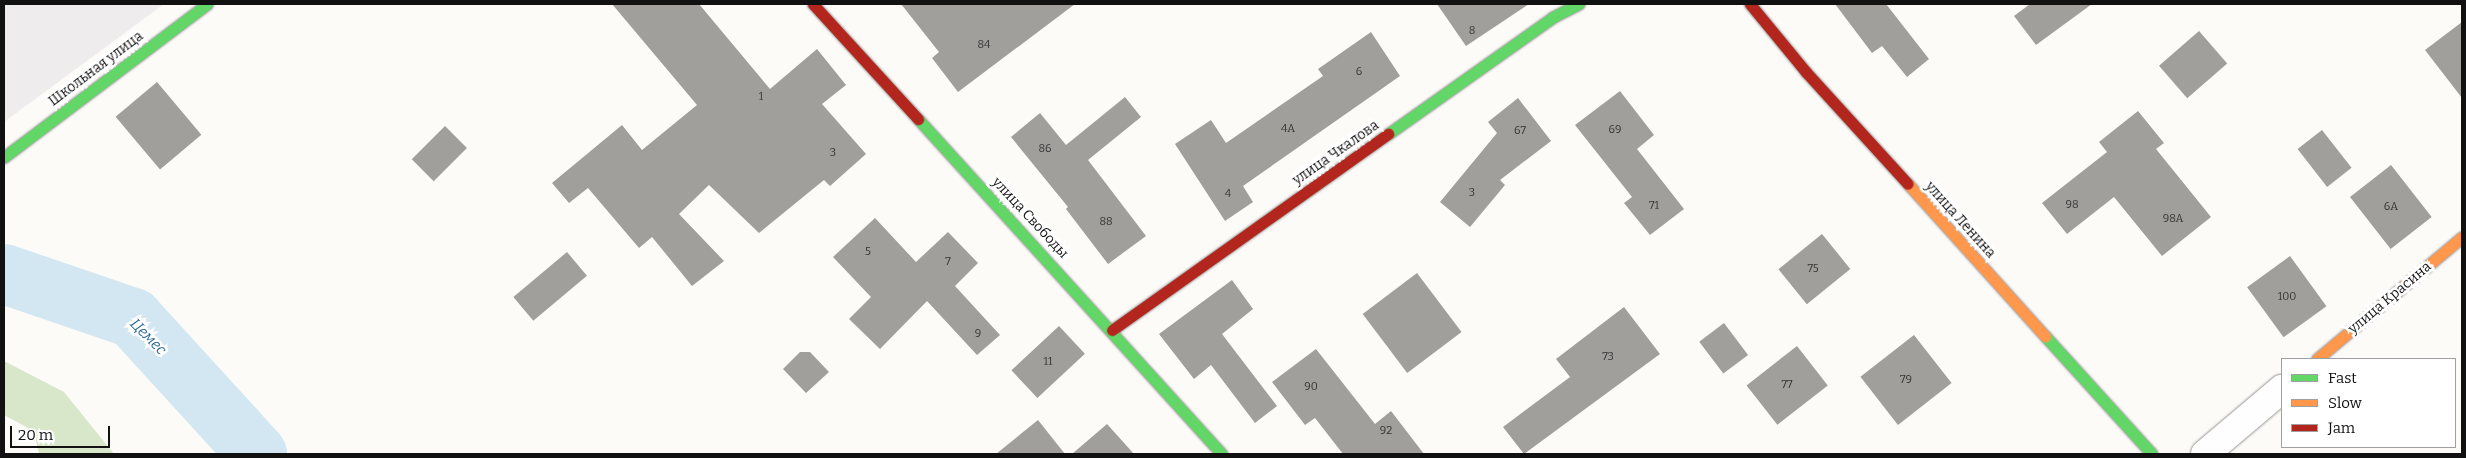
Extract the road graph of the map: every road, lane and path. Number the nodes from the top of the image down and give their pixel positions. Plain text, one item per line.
1 (207, 4) edge
2 (813, 4) edge
3 (1579, 4) edge
4 (1750, 4) edge
5 (4, 157) edge
6 (2462, 237) edge
7 (1112, 330) junction
8 (2319, 358) edge
9 (2281, 390) edge
10 (1222, 454) edge
11 (2152, 454) edge
12 (2205, 454) edge

1 - 5 main road, Школьная улица
2 - 7 main road, улица Свободы
3 - 7 main road, улица Чкалова
4 - 11 main road, улица Ленина
6 - 8 main road, улица Красина
7 - 10 main road, улица Свободы
9 - 12 street

